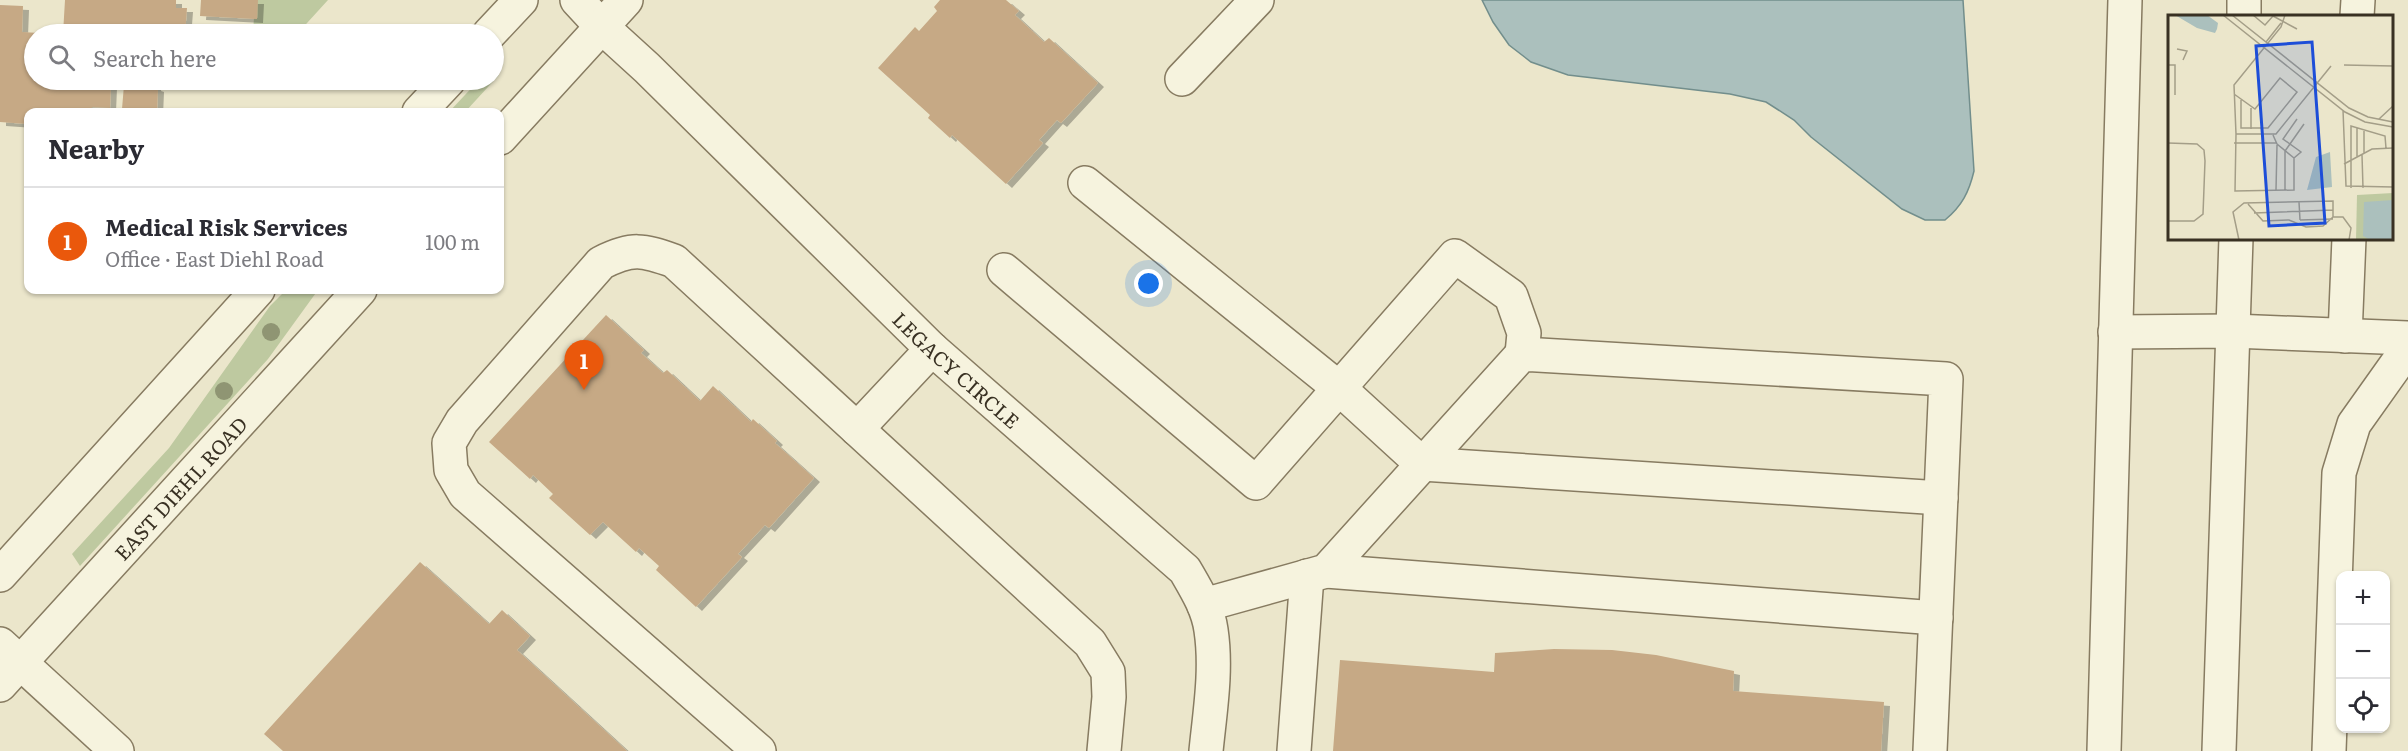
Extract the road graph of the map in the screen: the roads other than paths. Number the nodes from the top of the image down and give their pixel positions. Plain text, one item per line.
1 (521, 0) edge
2 (577, 0) edge
3 (626, 0) edge
4 (1257, 0) edge
5 (2125, 0) edge
6 (2358, 0) edge
7 (2357, 15) edge
8 (498, 24) edge
9 (602, 27) junction
10 (1182, 79) dead end
11 (440, 90) edge
12 (423, 108) edge
13 (504, 134) edge
14 (1085, 183) dead end
15 (2236, 240) edge
16 (2349, 240) edge
17 (1004, 270) dead end
18 (254, 294) edge
19 (356, 294) edge
20 (2115, 332) junction
21 (2233, 332) junction
22 (2345, 336) junction
23 (2408, 338) edge
24 (2408, 348) edge
25 (932, 349) junction
26 (1522, 354) junction
27 (1340, 389) junction
28 (857, 429) junction
29 (1422, 464) junction
30 (1941, 498) junction
31 (1316, 573) junction
32 (0, 575) edge
33 (1204, 604) junction
34 (1936, 618) junction
35 (7, 664) edge
36 (117, 751) edge
37 (759, 751) edge
38 (1104, 751) edge
39 (1206, 751) edge
40 (1294, 751) edge
41 (1930, 751) edge
42 (2104, 751) edge
43 (2219, 751) edge
44 (2329, 751) edge

1 - 8 street
2 - 9 street, LEGACY CIRCLE
3 - 9 street
4 - 10 street
5 - 20 street
6 - 7 street
9 - 13 street
9 - 25 street, LEGACY CIRCLE
11 - 12 street
14 - 27 street
15 - 21 street
16 - 22 street
17 - 27 street
18 - 32 street
19 - 35 street, EAST DIEHL ROAD
20 - 21 street
20 - 42 street
21 - 22 street
21 - 43 street
22 - 23 street
24 - 44 street
25 - 28 street
25 - 33 street, LEGACY CIRCLE
26 - 27 street
26 - 29 street
26 - 30 street
27 - 29 street
28 - 37 street
28 - 38 street
29 - 30 street
29 - 31 street
30 - 34 street
31 - 33 street
31 - 34 street
31 - 40 street
33 - 39 street, LEGACY CIRCLE
34 - 41 street
35 - 36 street

